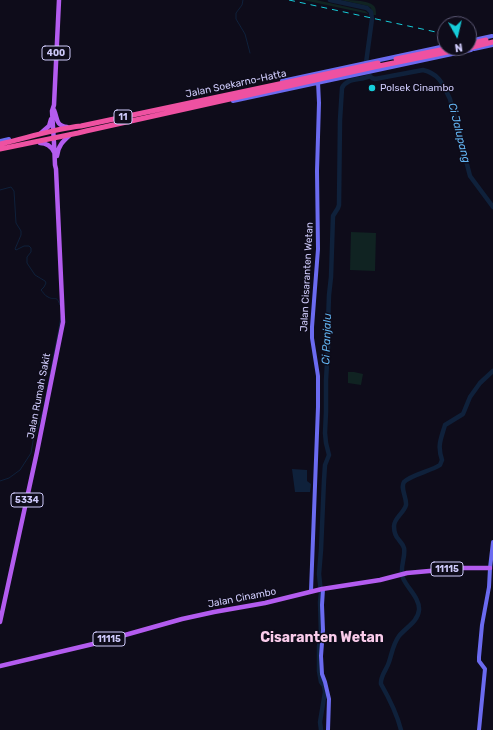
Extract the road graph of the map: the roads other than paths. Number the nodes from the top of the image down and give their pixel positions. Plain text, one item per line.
1 (59, 0) edge
2 (493, 37) edge
3 (477, 40) edge
4 (477, 42) edge
5 (493, 44) edge
6 (477, 47) edge
7 (437, 48) edge
8 (437, 51) edge
9 (437, 54) edge
10 (372, 66) junction
11 (363, 68) junction
12 (318, 82) junction
13 (270, 84) junction
14 (289, 86) junction
15 (264, 87) junction
16 (295, 87) junction
17 (231, 97) junction
18 (176, 108) junction
19 (53, 109) junction
20 (69, 127) junction
21 (55, 130) junction
22 (39, 134) junction
23 (70, 135) junction
24 (53, 138) junction
25 (0, 143) edge
26 (40, 143) junction
27 (0, 150) edge
28 (56, 154) junction
29 (493, 542) edge
30 (490, 568) junction
31 (321, 589) junction
32 (311, 591) junction
33 (0, 622) edge
34 (0, 666) edge
35 (328, 730) edge
36 (479, 730) edge

1 - 19 main road, 400
2 - 3 main road, bridge
2 - 4 highway, bridge
5 - 6 highway, Jalan Soekarno-Hatta / 11, bridge
7 - 10 main road, Jalan Soekarno-Hatta
8 - 10 highway, Jalan Soekarno-Hatta / 11
9 - 10 highway, Jalan Soekarno-Hatta / 11
10 - 11 highway, Jalan Soekarno-Hatta / 11
11 - 12 main road, Jalan Soekarno-Hatta
11 - 13 main road, Jalan Soekarno-Hatta
11 - 14 highway, Jalan Soekarno-Hatta / 11
11 - 15 highway, Jalan Soekarno-Hatta / 11
12 - 16 main road, Jalan Soekarno-Hatta
12 - 32 main road, Jalan Cisaranten Wetan
13 - 15 highway
13 - 17 main road, Jalan Soekarno-Hatta
14 - 16 highway
14 - 17 highway, Jalan Soekarno-Hatta / 11
15 - 17 highway, Jalan Soekarno-Hatta / 11
16 - 17 main road, Jalan Soekarno-Hatta
17 - 18 main road
17 - 18 main road
17 - 18 highway, Jalan Soekarno-Hatta / 11
18 - 20 highway, Jalan Soekarno-Hatta / 11
18 - 23 highway, Jalan Soekarno-Hatta / 11
19 - 20 main road
19 - 21 main road, Jalan Rumah Sakit
19 - 22 main road
20 - 21 highway, Jalan Soekarno-Hatta / 11
21 - 22 highway, Jalan Soekarno-Hatta / 11
21 - 24 main road, Jalan Rumah Sakit
22 - 25 highway, Jalan Soekarno-Hatta / 11
23 - 24 highway, Jalan Soekarno-Hatta / 11
23 - 28 main road
24 - 26 main road, Jalan Soekarno-Hatta
24 - 27 highway, Jalan Soekarno-Hatta / 11
24 - 28 main road, Jalan Rumah Sakit / 5334
26 - 27 main road, Jalan Soekarno-Hatta
26 - 28 main road
28 - 33 main road, Jalan Rumah Sakit / 5334
29 - 30 main road
30 - 31 main road, Jalan Cinambo / 11115
30 - 36 main road
31 - 32 main road, Jalan Cinambo / 11115
31 - 35 main road
32 - 34 main road, Jalan Cinambo / 11115

